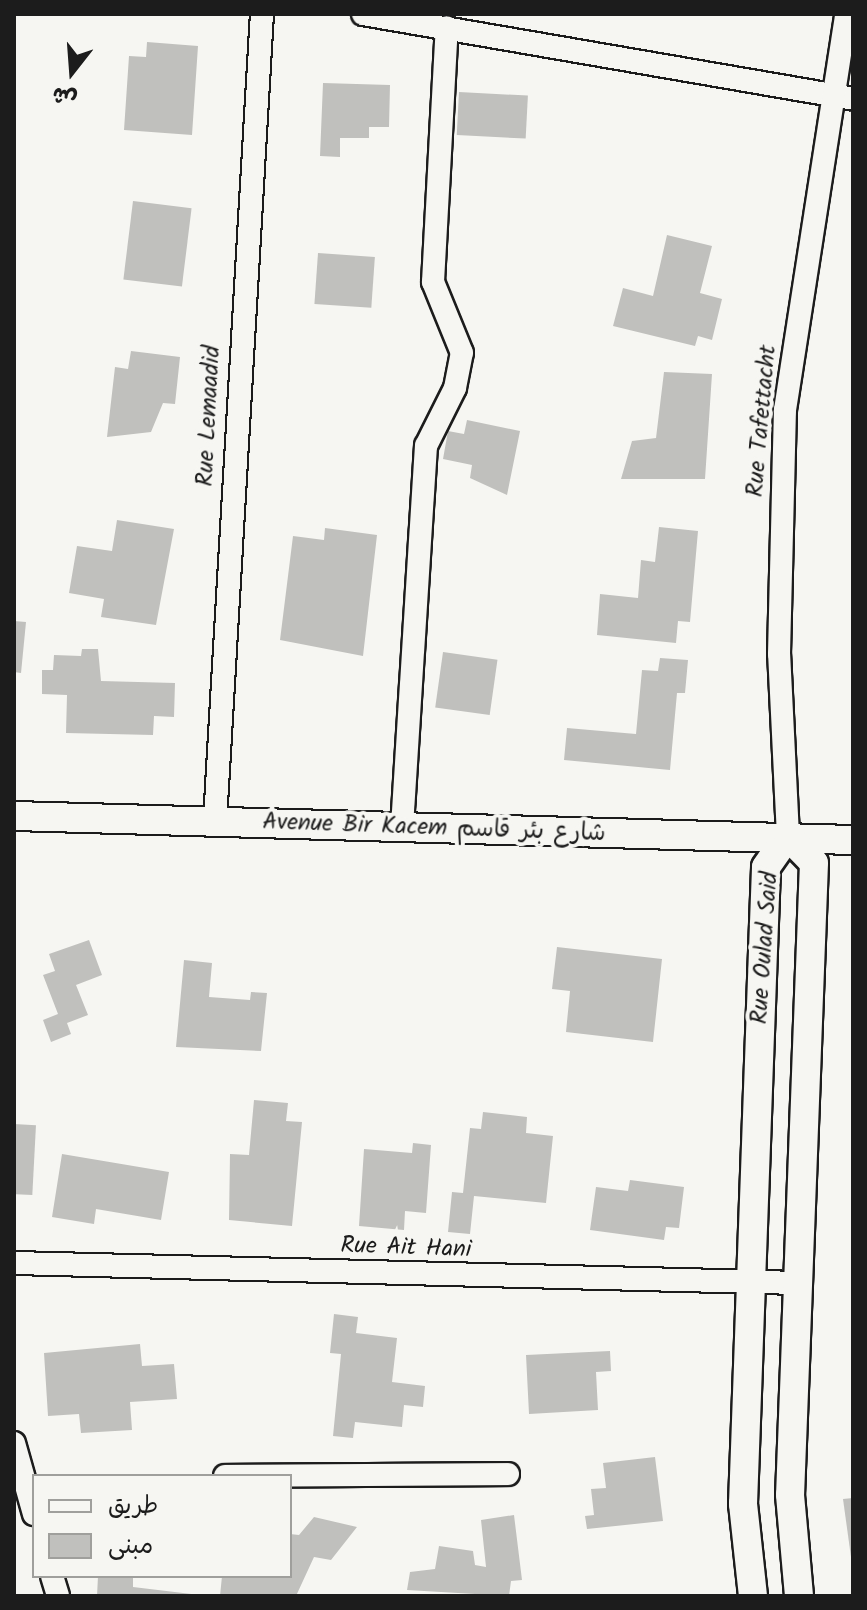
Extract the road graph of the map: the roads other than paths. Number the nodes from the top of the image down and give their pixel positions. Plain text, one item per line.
1 (262, 14) edge
2 (363, 14) edge
3 (846, 14) edge
4 (447, 27) junction
5 (830, 93) junction
6 (853, 99) edge
7 (14, 816) edge
8 (215, 821) junction
9 (402, 827) junction
10 (788, 836) junction
11 (853, 840) edge
12 (14, 1263) edge
13 (750, 1283) junction
14 (797, 1283) junction
15 (14, 1443) edge
16 (508, 1474) dead end
17 (292, 1476) edge
18 (29, 1477) edge
19 (32, 1499) edge
20 (753, 1596) edge
21 (799, 1596) edge

1 - 8 street, Rue Lemaadid
2 - 4 street
3 - 5 street, Rue Tafettacht
4 - 5 street
4 - 9 street
5 - 6 street
5 - 10 street, Rue Tafettacht
7 - 8 street, Avenue Bir Kacem شارع بئر قاسم
8 - 9 street, Avenue Bir Kacem شارع بئر قاسم
9 - 10 street, Avenue Bir Kacem شارع بئر قاسم
10 - 11 street, Avenue Bir Kacem شارع بئر قاسم
10 - 13 street, Rue Oulad Said
10 - 14 street, Rue Oulad Said
12 - 13 street, Rue Ait Hani
13 - 14 street, Rue Ait Hani
13 - 20 street, Rue Oulad Said
14 - 21 street, Rue Oulad Said
15 - 18 street
16 - 17 street
18 - 19 street

